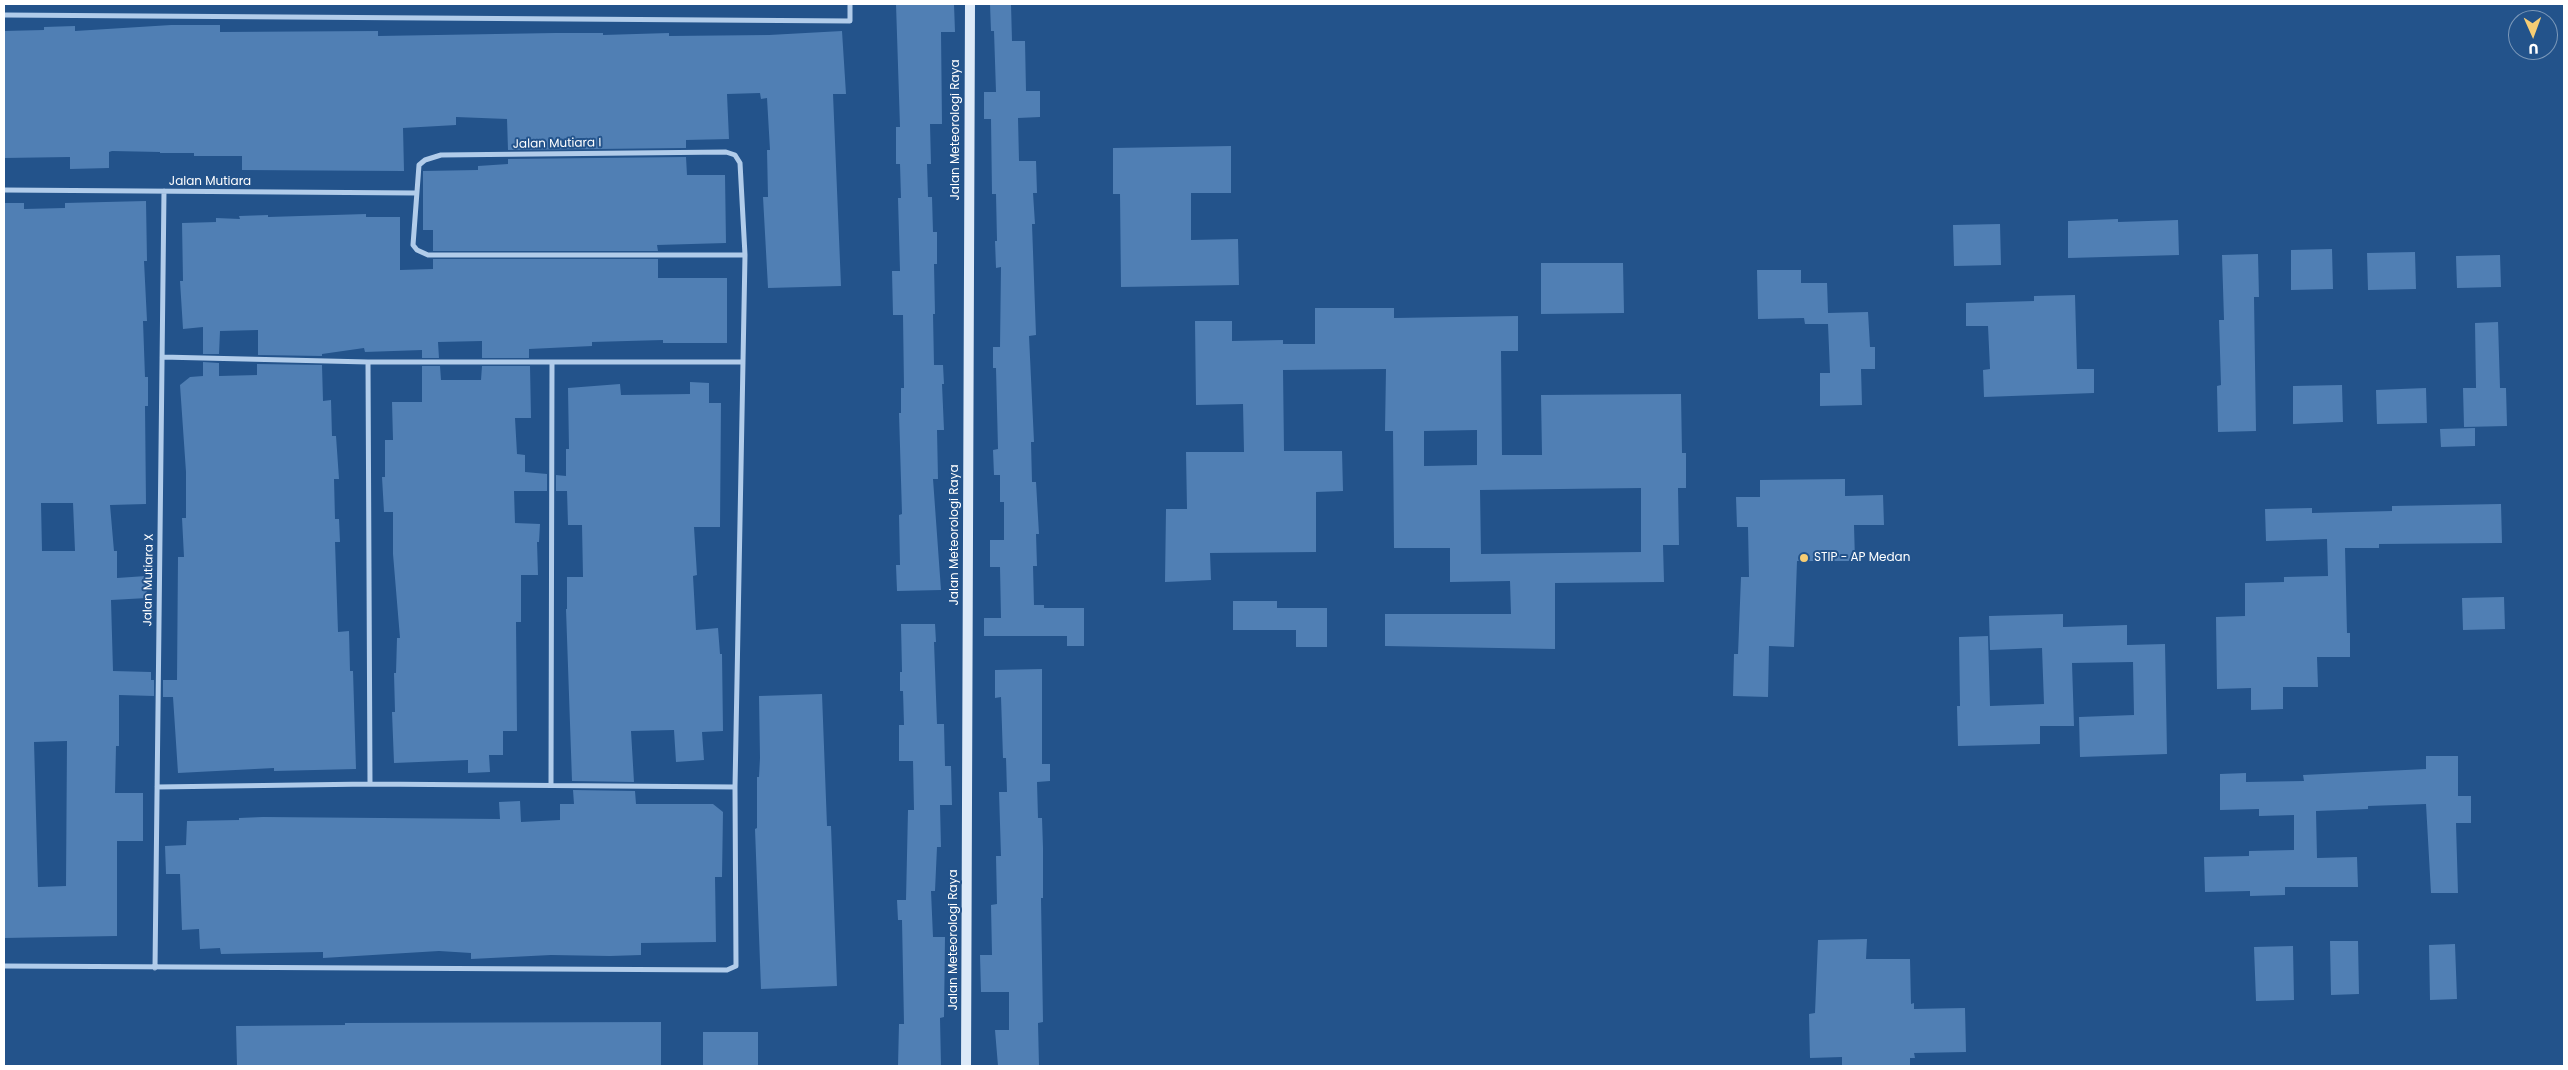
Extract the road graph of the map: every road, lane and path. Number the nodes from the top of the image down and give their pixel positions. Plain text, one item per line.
1 (850, 4) edge
2 (970, 4) edge
3 (4, 15) edge
4 (4, 190) edge
5 (164, 191) junction
6 (416, 193) junction
7 (745, 255) junction
8 (162, 357) junction
9 (368, 362) junction
10 (743, 362) junction
11 (552, 363) junction
12 (370, 784) junction
13 (551, 784) junction
14 (156, 787) junction
15 (735, 787) junction
16 (4, 966) edge
17 (155, 968) junction
18 (966, 1066) edge

1 - 3 street
2 - 18 street, Jalan Meteorologi Raya
4 - 5 street, Jalan Mutiara
5 - 6 street, Jalan Mutiara
5 - 8 street, Jalan Mutiara X
6 - 7 street
6 - 7 street, Jalan Mutiara I
7 - 10 street
8 - 9 street
8 - 14 street, Jalan Mutiara X
9 - 11 street
9 - 12 street
10 - 11 street
10 - 15 street
11 - 13 street
12 - 13 street
12 - 14 street
13 - 15 street
14 - 17 street, Jalan Mutiara X
15 - 17 street
16 - 17 street

